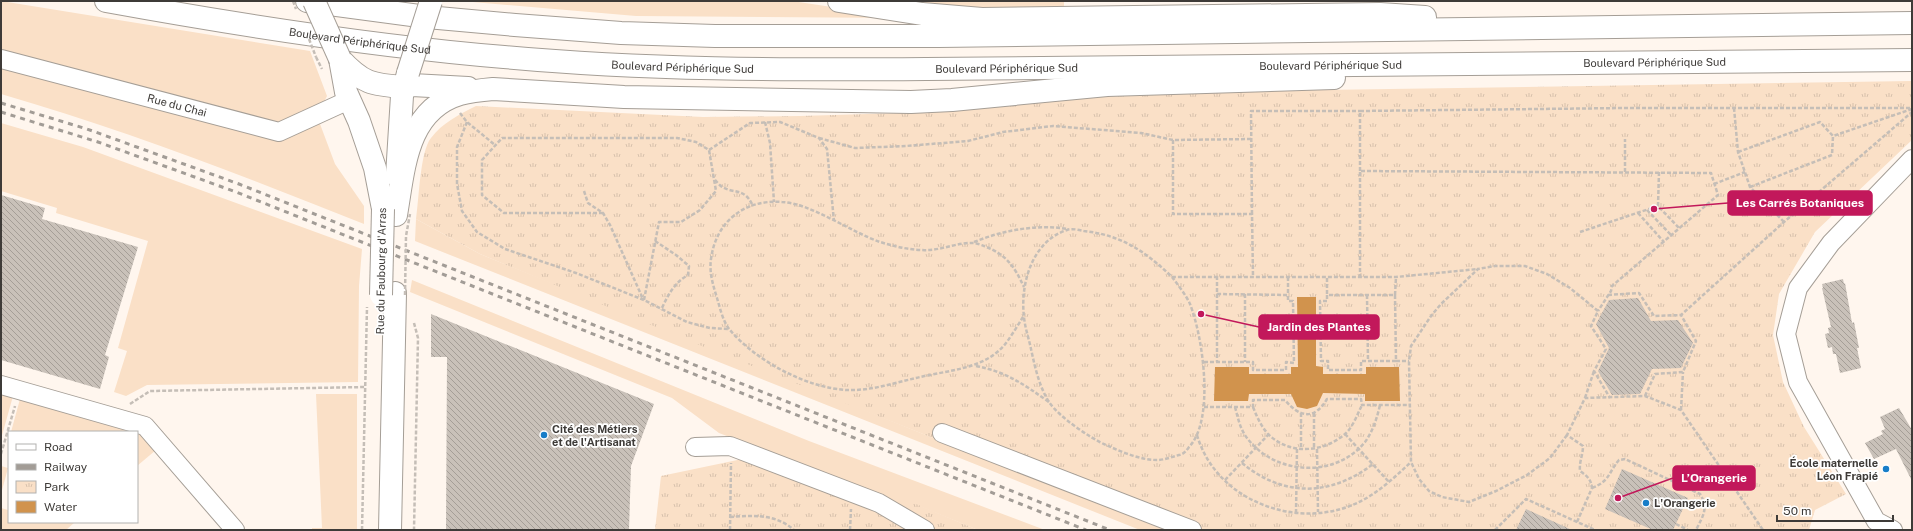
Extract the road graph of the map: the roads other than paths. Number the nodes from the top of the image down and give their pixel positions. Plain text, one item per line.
1 (106, 1) edge
2 (307, 1) edge
3 (314, 1) edge
4 (431, 1) edge
5 (839, 1) edge
6 (1912, 23) edge
7 (1493, 28) junction
8 (1, 59) edge
9 (340, 59) junction
10 (1912, 60) edge
11 (1491, 65) junction
12 (406, 80) junction
13 (493, 89) junction
14 (349, 100) junction
15 (1912, 159) edge
16 (396, 213) junction
17 (391, 297) junction
18 (1, 385) edge
19 (942, 433) dead end
20 (695, 447) dead end
21 (235, 530) edge
22 (375, 530) edge
23 (390, 530) edge
24 (925, 530) edge
25 (1192, 530) edge
26 (1893, 530) edge

1 - 11 main road, Boulevard Périphérique Sud
2 - 7 main road
3 - 9 main road, Rue du Faubourg d'Arras, bridge
4 - 12 main road, Rue du Faubourg d'Arras, bridge
5 - 7 main road
6 - 7 main road
8 - 14 street, Rue du Chai
9 - 12 main road
9 - 14 main road, Rue du Faubourg d'Arras
10 - 11 main road, Boulevard Périphérique Sud
11 - 13 main road
12 - 13 main road
12 - 16 main road, Rue du Faubourg d'Arras
13 - 16 main road
14 - 16 main road, Rue du Faubourg d'Arras
15 - 26 street
16 - 17 main road, Rue du Faubourg d'Arras
17 - 22 main road, Rue du Faubourg d'Arras
17 - 23 main road, Rue du Faubourg d'Arras
18 - 21 street
19 - 25 street
20 - 24 street

